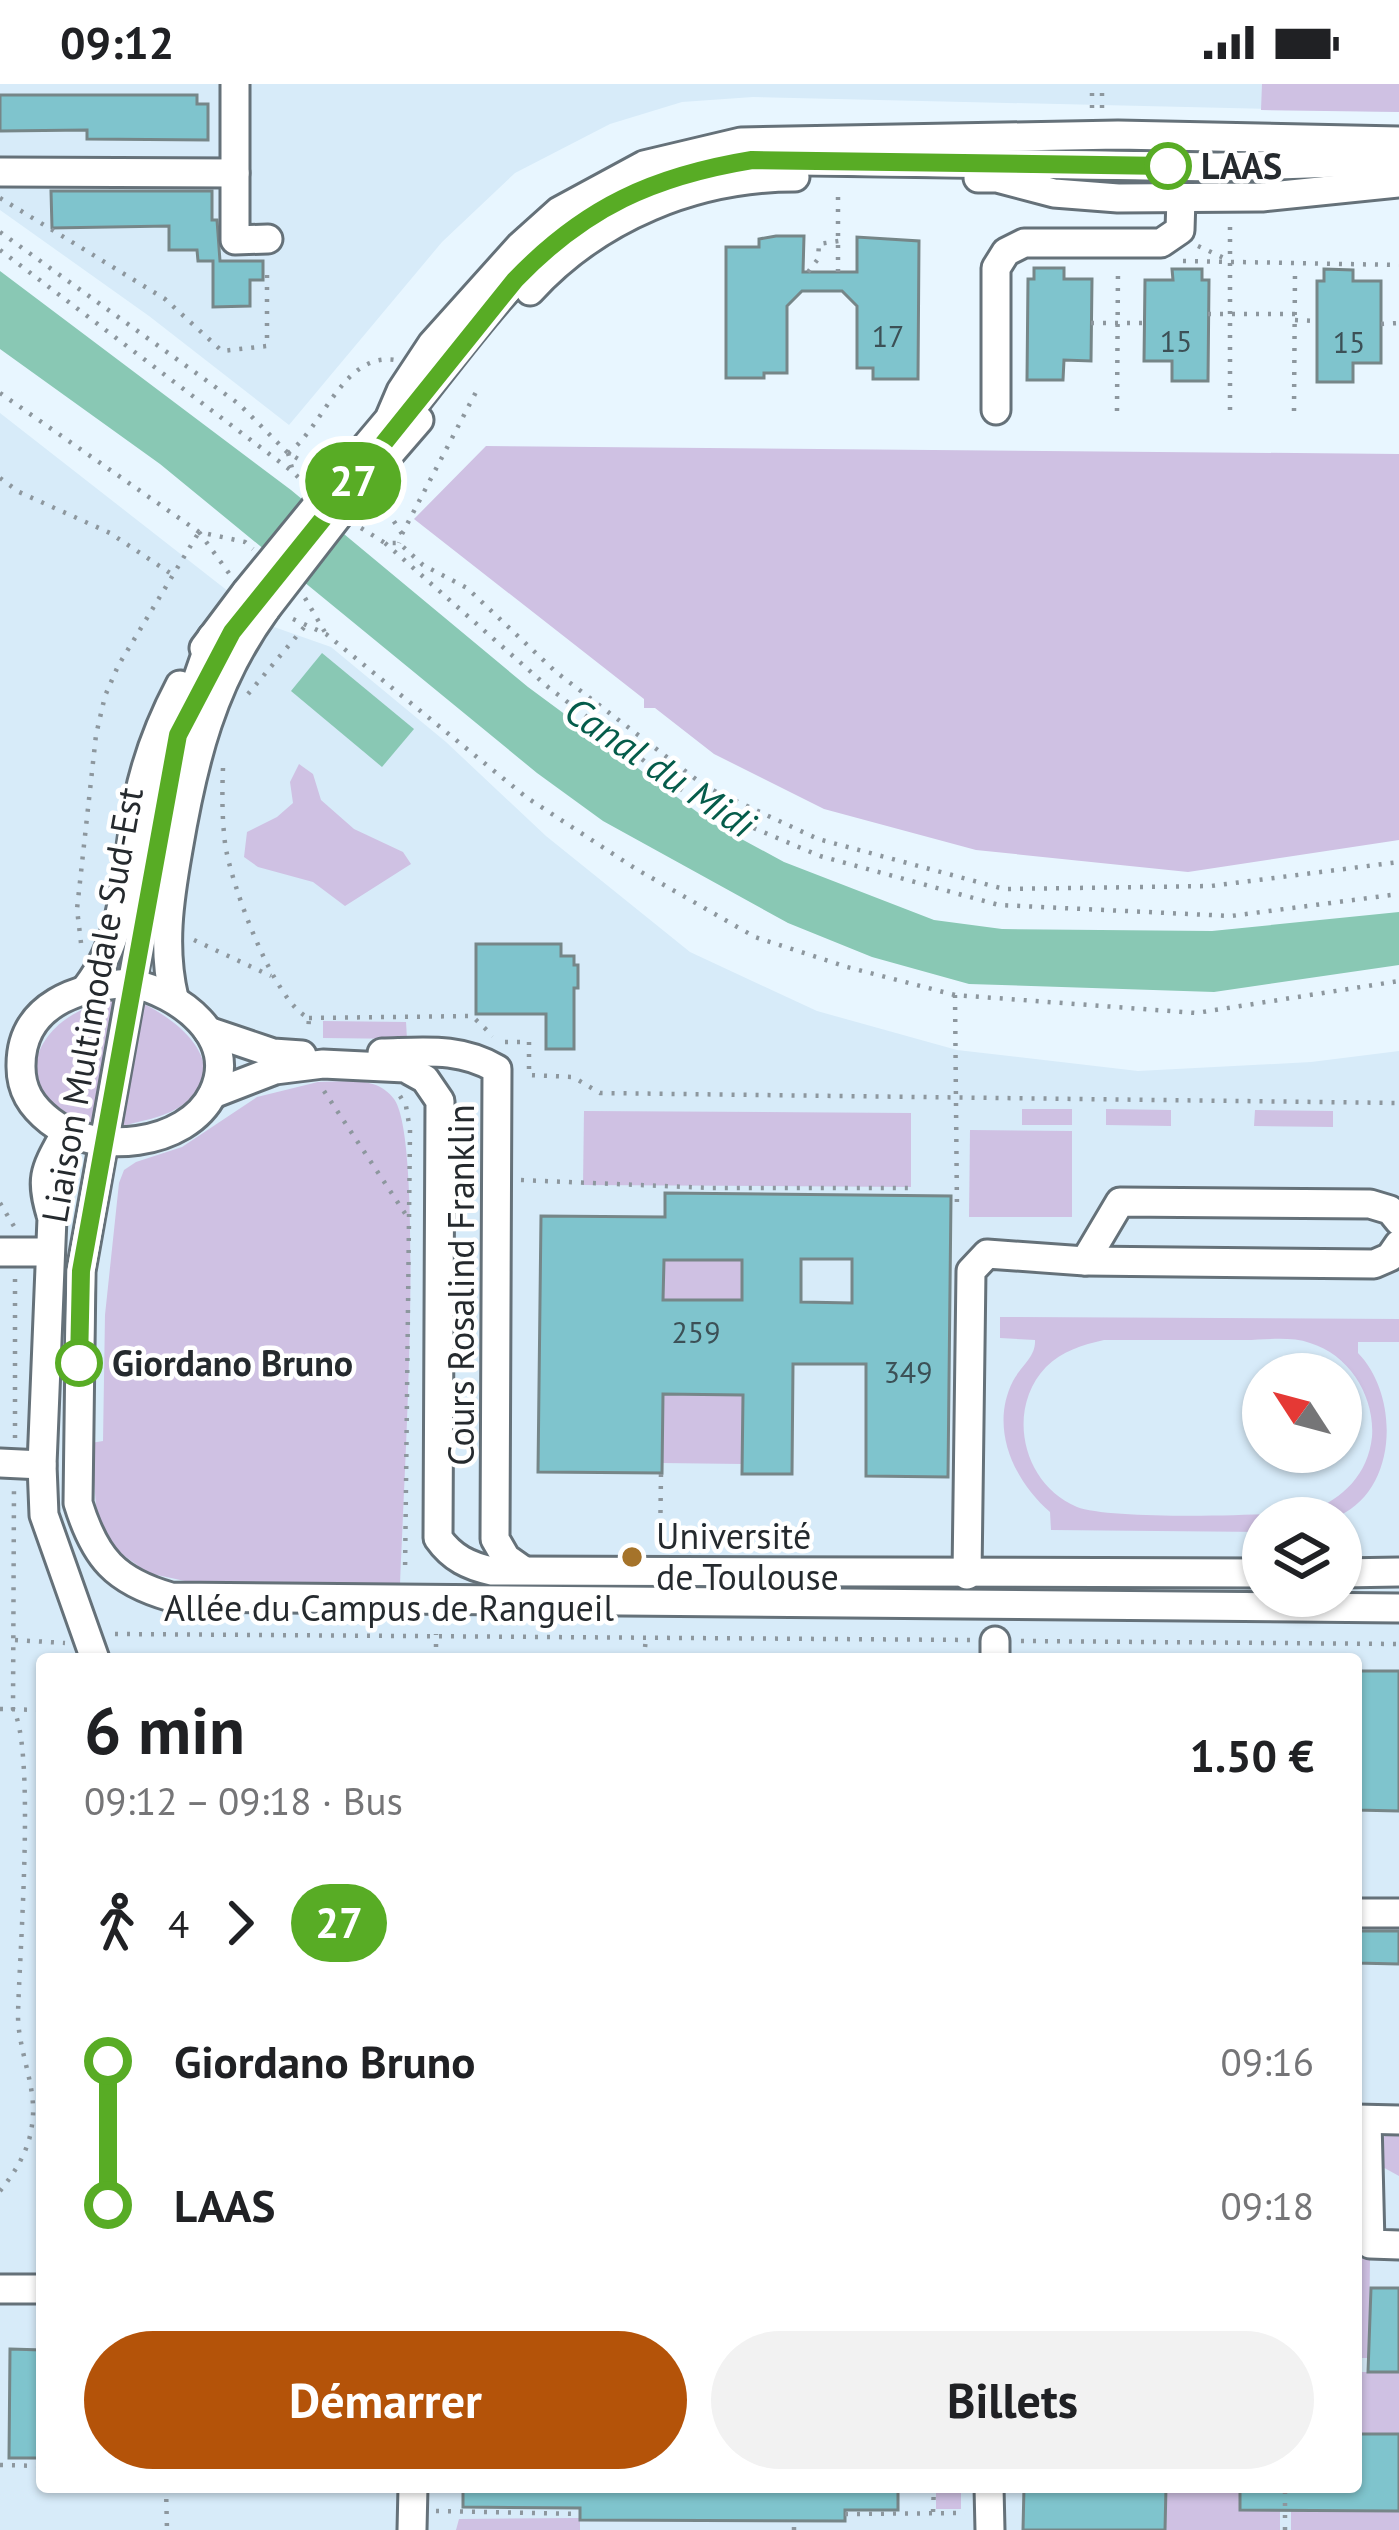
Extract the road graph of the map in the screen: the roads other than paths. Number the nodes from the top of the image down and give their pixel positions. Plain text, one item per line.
1 (235, 84) edge
2 (1399, 141) edge
3 (1399, 160) edge
4 (0, 172) edge
5 (235, 173) junction
6 (1399, 183) edge
7 (1180, 198) junction
8 (268, 239) road end
9 (451, 360) junction
10 (996, 410) dead end
11 (389, 419) junction
12 (347, 486) junction
13 (259, 601) junction
14 (212, 637) junction
15 (178, 735) junction
16 (131, 983) junction
17 (87, 987) junction
18 (174, 998) junction
19 (28, 1028) junction
20 (208, 1030) junction
21 (0, 1038) edge
22 (12, 1084) edge
23 (213, 1094) junction
24 (66, 1132) junction
25 (103, 1143) junction
26 (1399, 1221) edge
27 (1399, 1244) edge
28 (10, 1251) edge
29 (49, 1252) junction
30 (1085, 1261) junction
31 (42, 1465) junction
32 (2, 1470) edge
33 (438, 1538) junction
34 (495, 1539) junction
35 (524, 1570) junction
36 (1399, 1572) edge
37 (1242, 1573) edge
38 (1362, 1573) edge
39 (967, 1575) junction
40 (1399, 1608) edge
41 (97, 1646) edge
42 (1362, 1913) edge
43 (1399, 1913) edge
44 (1362, 2120) edge
45 (1399, 2120) edge
46 (1362, 2134) edge
47 (1399, 2245) edge
48 (36, 2288) edge
49 (0, 2289) edge

1 - 5 street
2 - 11 street
3 - 9 street, Liaison Multimodale Sud-Est
4 - 5 street
5 - 8 street
6 - 7 street
7 - 10 street
7 - 12 street
9 - 11 street, Liaison Multimodale Sud-Est
9 - 12 street, Liaison Multimodale Sud-Est
11 - 12 street
12 - 13 street, Liaison Multimodale Sud-Est
13 - 14 street
13 - 15 street, Liaison Multimodale Sud-Est
13 - 18 street
14 - 15 street, Liaison Multimodale Sud-Est
14 - 17 street
15 - 16 street, Liaison Multimodale Sud-Est
16 - 17 street
16 - 18 street
16 - 25 street, Liaison Multimodale Sud-Est
17 - 19 street
18 - 20 street
19 - 21 street
19 - 22 street
20 - 23 street
20 - 34 street, Cours Rosalind Franklin
22 - 24 street
23 - 25 street, Cours Rosalind Franklin
23 - 33 street, Cours Rosalind Franklin
24 - 25 street
24 - 29 street
25 - 40 street, Liaison Multimodale Sud-Est
26 - 30 street
27 - 30 street
28 - 29 street
29 - 31 street
30 - 39 street
31 - 32 street
31 - 41 street
33 - 34 street
33 - 35 street
34 - 35 street
35 - 39 street
36 - 38 street
37 - 39 street
42 - 43 street
44 - 45 street
46 - 47 street
48 - 49 street

